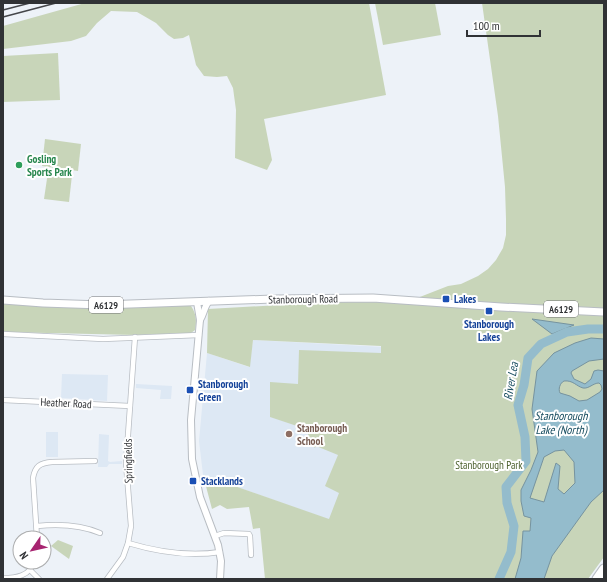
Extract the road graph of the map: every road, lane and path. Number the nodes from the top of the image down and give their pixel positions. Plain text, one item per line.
1 (3, 300) edge
2 (209, 301) junction
3 (197, 302) junction
4 (604, 312) edge
5 (200, 320) junction
6 (3, 334) edge
7 (199, 335) junction
8 (135, 337) junction
9 (3, 400) edge
10 (130, 406) junction
11 (95, 461) dead end
12 (37, 526) junction
13 (37, 530) edge
14 (100, 533) dead end
15 (215, 536) junction
16 (128, 543) junction
17 (220, 552) junction
18 (251, 555) dead end
19 (604, 569) edge
20 (30, 570) joint
21 (3, 578) edge
22 (40, 579) edge
23 (107, 579) edge
24 (220, 579) edge
25 (597, 579) edge

1 - 3 main road, Stanborough Road / A6129
2 - 3 main road, Stanborough Road / A6129
2 - 4 main road, Stanborough Road / A6129
2 - 5 street
3 - 5 street
5 - 7 street
6 - 8 street
7 - 8 street
7 - 15 street
8 - 10 street, Springfields
9 - 10 street, Heather Road
10 - 16 street, Springfields
11 - 12 street
12 - 13 street
12 - 14 street
15 - 17 street
15 - 18 street
16 - 17 street
16 - 23 street, Springfields
17 - 24 street
19 - 25 highway
20 - 21 street
20 - 22 street

